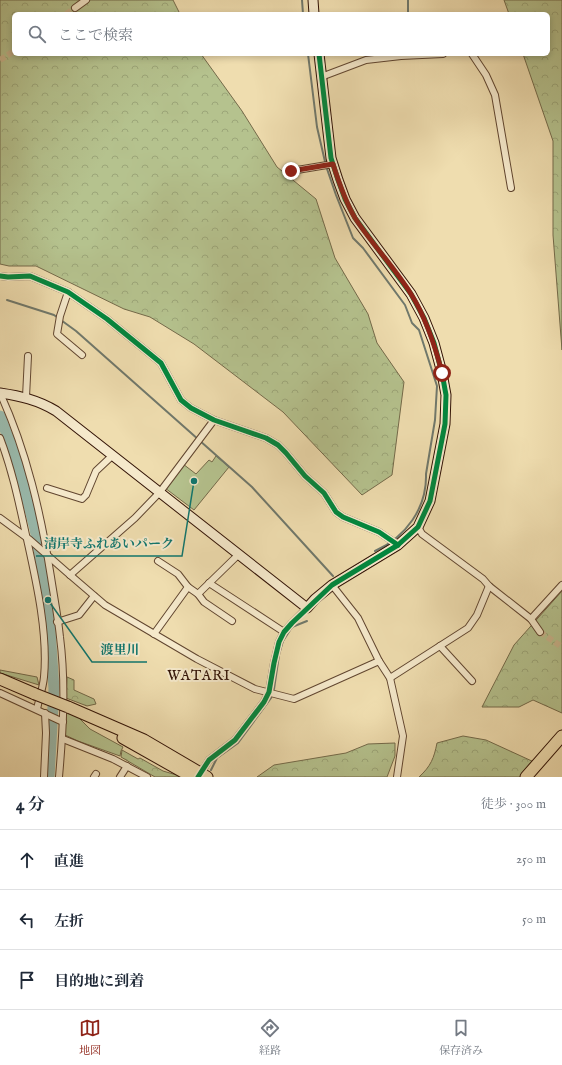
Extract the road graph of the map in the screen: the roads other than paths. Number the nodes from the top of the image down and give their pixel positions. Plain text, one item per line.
1 (86, 0) edge
2 (313, 0) edge
3 (76, 8) tunnel mouth
4 (314, 12) edge
5 (319, 56) edge
6 (401, 56) edge
7 (473, 56) edge
8 (321, 77) junction
9 (330, 165) junction
10 (291, 171) dead end
11 (511, 188) dead end
12 (0, 276) edge
13 (68, 292) junction
14 (82, 355) dead end
15 (28, 356) dead end
16 (0, 393) edge
17 (26, 397) junction
18 (214, 420) junction
19 (0, 438) edge
20 (113, 455) junction
21 (47, 488) dead end
22 (160, 492) junction
23 (0, 518) edge
24 (418, 526) junction
25 (29, 538) junction
26 (395, 542) junction
27 (48, 555) junction
28 (238, 555) junction
29 (158, 561) dead end
30 (70, 576) junction
31 (209, 583) junction
32 (332, 585) junction
33 (562, 585) edge
34 (489, 586) junction
35 (188, 587) junction
36 (198, 594) junction
37 (94, 596) junction
38 (307, 608) junction
39 (531, 619) junction
40 (232, 621) dead end
41 (58, 622) junction
42 (284, 632) junction
43 (540, 632) tunnel mouth
44 (154, 634) junction
45 (440, 646) junction
46 (379, 661) junction
47 (390, 678) junction
48 (0, 680) edge
49 (472, 681) dead end
50 (0, 693) edge
51 (272, 693) junction
52 (37, 710) junction
53 (45, 713) junction
54 (82, 713) junction
55 (62, 722) junction
56 (562, 729) edge
57 (562, 736) edge
58 (62, 739) junction
59 (562, 746) edge
60 (550, 748) junction
61 (127, 766) junction
62 (205, 772) edge
63 (144, 776) edge
64 (44, 777) edge
65 (59, 777) edge
66 (120, 777) edge
67 (192, 777) edge
68 (397, 777) edge
69 (526, 777) edge
70 (535, 777) edge

1 - 3 street
2 - 4 street
5 - 8 street
6 - 8 street
7 - 11 street
8 - 9 street
9 - 10 street
9 - 24 street
12 - 13 street
13 - 14 street
13 - 18 street
15 - 17 street
16 - 17 street
16 - 27 street
17 - 20 street
18 - 22 street
18 - 26 street
19 - 25 street
20 - 21 street
20 - 22 street
22 - 28 street
22 - 30 street
23 - 25 street
24 - 26 street
24 - 34 street
25 - 27 street
25 - 52 street
26 - 32 street
27 - 30 street
27 - 41 street
28 - 31 street
28 - 38 street
29 - 35 street
30 - 37 street
31 - 36 street
31 - 42 street
32 - 38 street
32 - 46 street
33 - 39 street
34 - 39 street
34 - 45 street
35 - 36 street
35 - 44 street
36 - 40 street
37 - 41 street
37 - 44 street
38 - 42 street
39 - 43 street
41 - 55 street
42 - 51 street
44 - 51 street
45 - 47 street
45 - 49 street
46 - 47 street
46 - 51 street
47 - 68 street
48 - 54 highway, bridge
50 - 52 street
51 - 62 street
52 - 53 street
53 - 55 street
53 - 64 street
54 - 62 highway
54 - 67 highway
55 - 58 street
56 - 60 highway
57 - 60 highway
58 - 61 street
58 - 65 street
59 - 70 highway
60 - 69 highway
61 - 63 street
61 - 66 street

